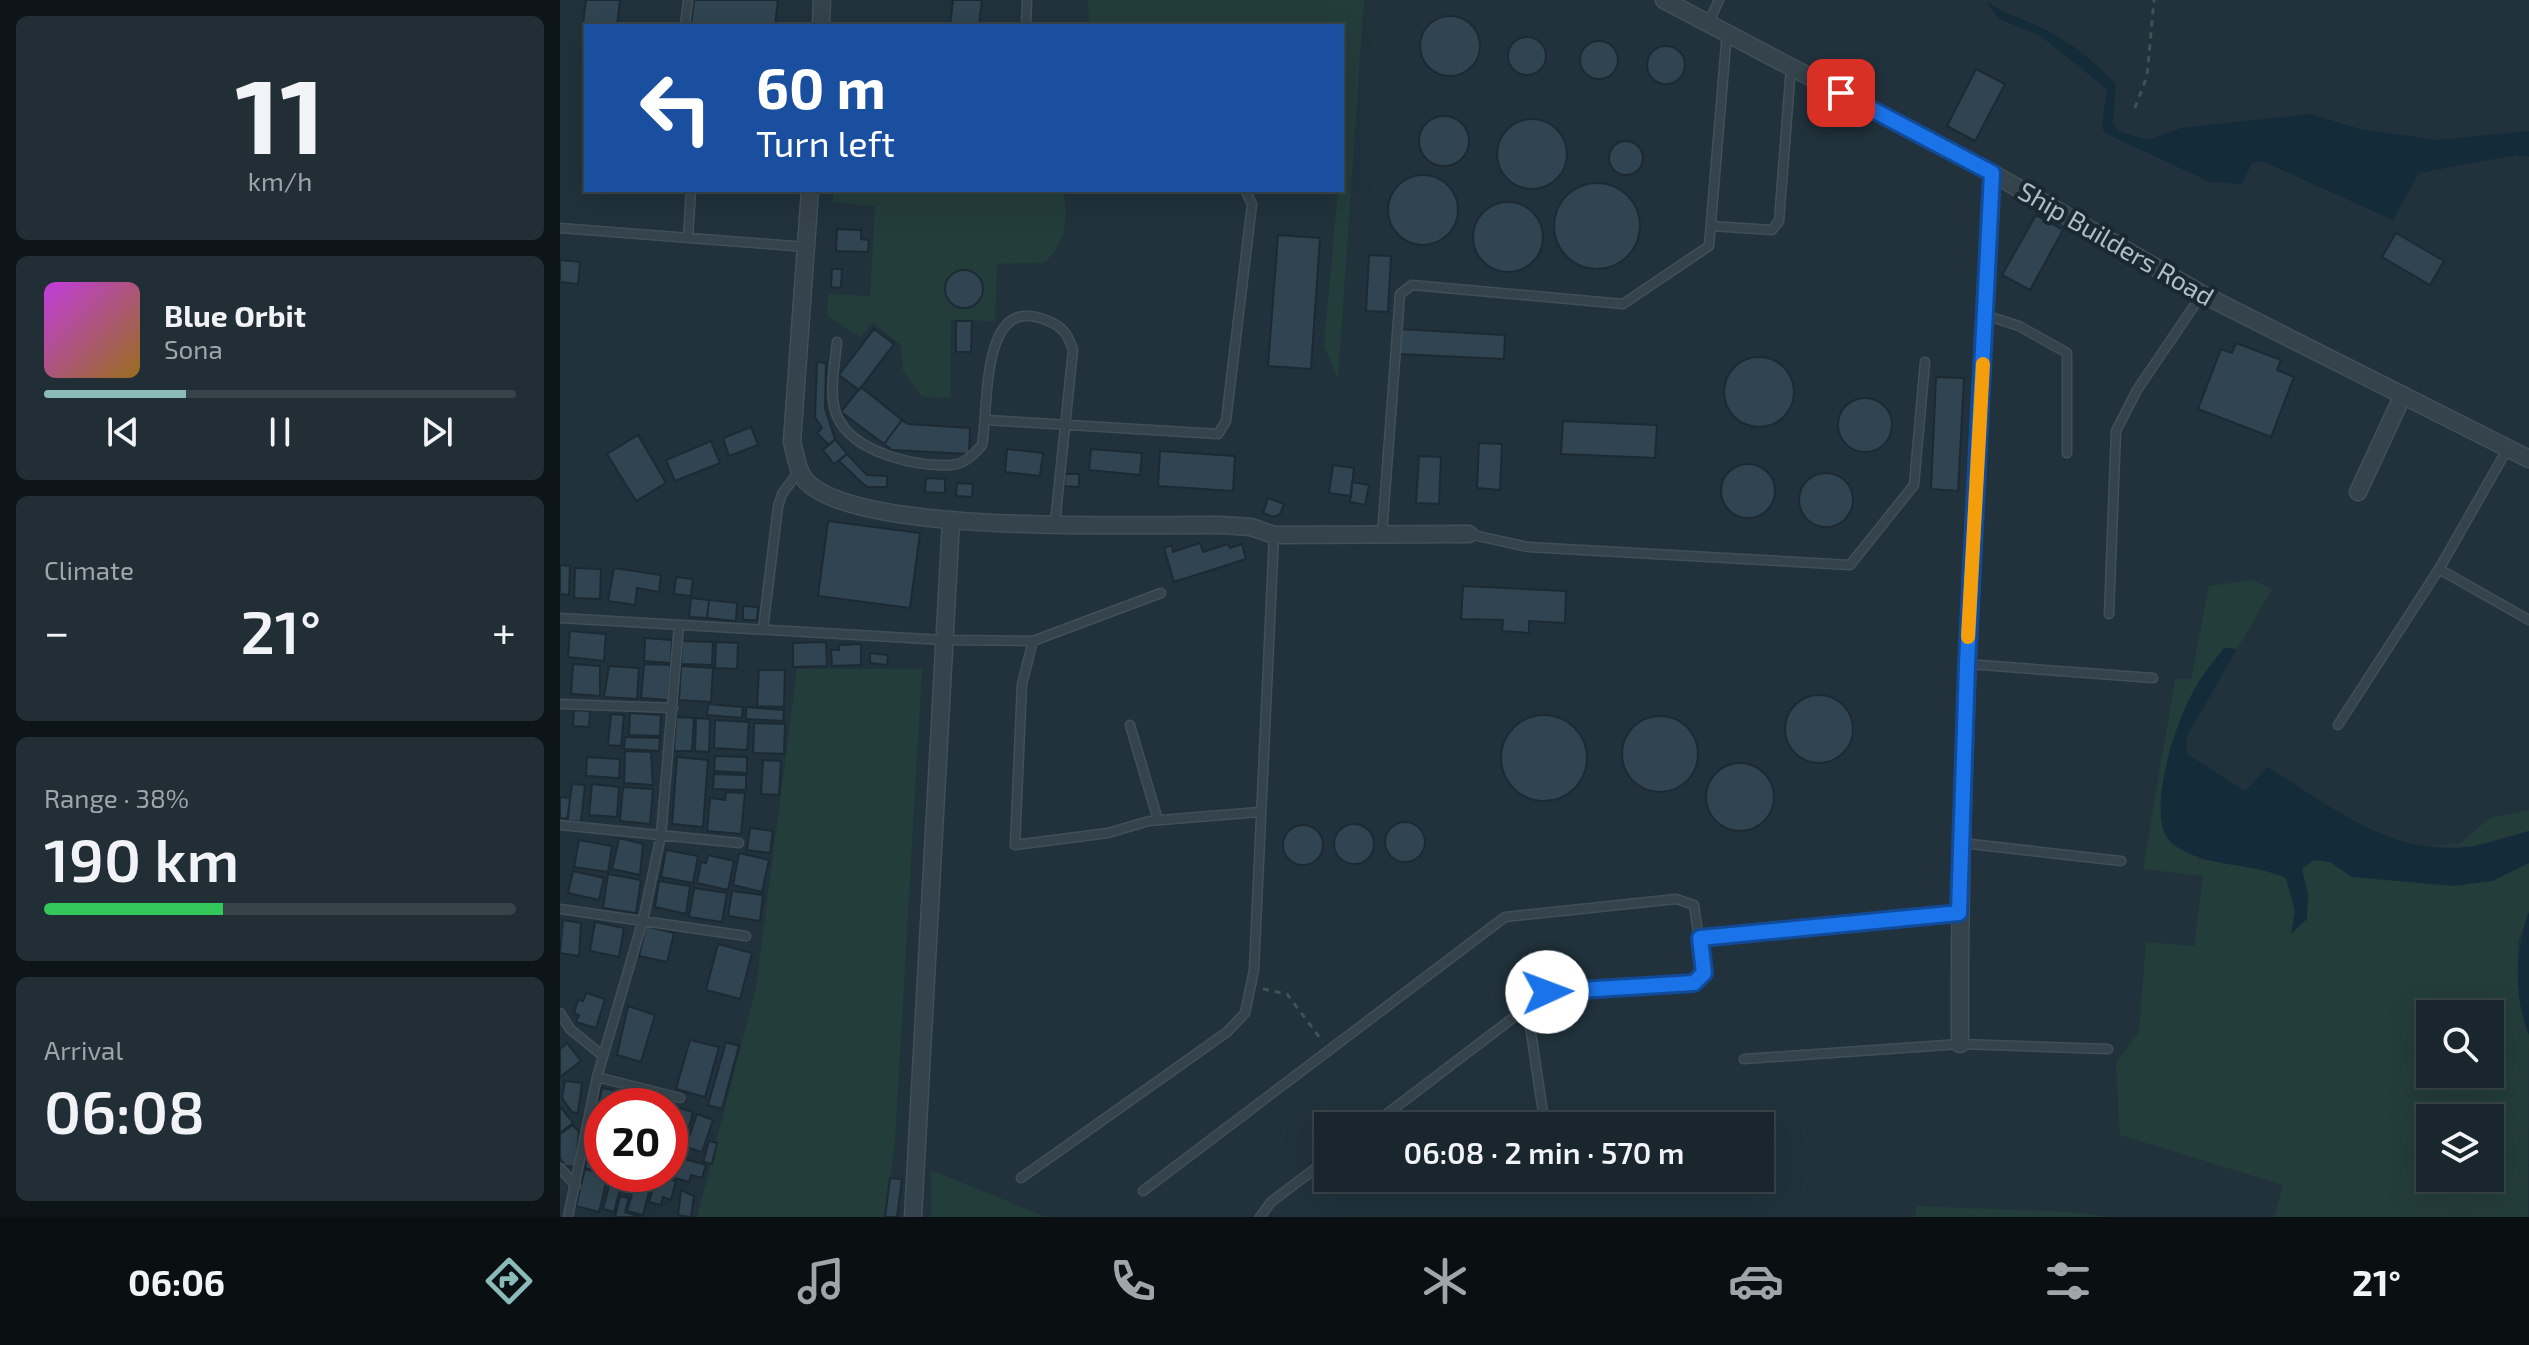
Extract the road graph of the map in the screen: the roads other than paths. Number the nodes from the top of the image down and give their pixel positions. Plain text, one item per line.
1 (688, 0) edge
2 (822, 0) edge
3 (1027, 0) edge
4 (1664, 0) edge
5 (1719, 0) edge
6 (1709, 22) junction
7 (685, 24) edge
8 (821, 24) edge
9 (1026, 24) edge
10 (1727, 32) junction
11 (1791, 66) junction
12 (1992, 173) junction
13 (691, 192) edge
14 (810, 192) edge
15 (1246, 192) edge
16 (1711, 226) junction
17 (560, 228) edge
18 (688, 238) junction
19 (806, 247) junction
20 (2202, 294) junction
21 (1985, 315) junction
22 (837, 342) dead end
23 (1925, 362) dead end
24 (2403, 395) junction
25 (987, 420) junction
26 (1067, 426) junction
27 (2508, 448) junction
28 (2067, 453) dead end
29 (2529, 459) edge
30 (799, 471) junction
31 (2358, 492) dead end
32 (951, 521) junction
33 (1055, 523) junction
34 (1469, 534) joint
35 (1274, 535) junction
36 (1382, 535) junction
37 (2439, 569) junction
38 (1161, 593) dead end
39 (2109, 614) dead end
40 (560, 618) edge
41 (2529, 620) edge
42 (679, 625) junction
43 (763, 629) junction
44 (944, 640) junction
45 (1033, 641) junction
46 (1967, 664) junction
47 (2153, 678) dead end
48 (560, 704) edge
49 (673, 708) junction
50 (1130, 725) dead end
51 (2338, 725) dead end
52 (1259, 812) junction
53 (1158, 820) junction
54 (560, 825) edge
55 (661, 835) junction
56 (739, 843) dead end
57 (1962, 843) junction
58 (2121, 861) dead end
59 (560, 909) edge
60 (1959, 913) junction
61 (643, 920) junction
62 (746, 936) dead end
63 (1700, 938) junction
64 (1527, 1006) junction
65 (560, 1013) edge
66 (1960, 1044) junction
67 (2108, 1049) dead end
68 (603, 1056) junction
69 (1744, 1059) dead end
70 (597, 1077) junction
71 (640, 1088) edge
72 (1389, 1112) edge
73 (1543, 1112) edge
74 (560, 1168) edge
75 (1314, 1170) edge
76 (1021, 1178) dead end
77 (576, 1186) junction
78 (1143, 1191) dead end
79 (568, 1217) edge
80 (913, 1217) edge
81 (1260, 1217) edge

1 - 7 lane
2 - 8 street
3 - 9 lane
4 - 6 street, Ship Builders Road
5 - 6 lane
6 - 10 street, Ship Builders Road
10 - 11 street, Ship Builders Road
10 - 16 lane
11 - 12 street, Ship Builders Road
11 - 16 lane
12 - 20 street, Ship Builders Road
12 - 21 street
13 - 18 lane
14 - 19 street
15 - 26 lane
16 - 36 lane
17 - 18 lane
18 - 19 lane
19 - 30 street
20 - 24 street, Ship Builders Road
20 - 39 lane
21 - 28 lane
21 - 46 street
22 - 25 lane
23 - 34 lane
24 - 27 street, Ship Builders Road
24 - 31 street
25 - 26 lane
25 - 26 lane
26 - 33 lane
27 - 29 street, Ship Builders Road
27 - 37 lane
30 - 32 street
30 - 43 lane
32 - 33 street
32 - 44 street
33 - 35 street
34 - 36 street
35 - 36 street
35 - 52 lane
37 - 41 lane
37 - 51 lane
38 - 45 lane
40 - 42 lane
42 - 43 lane
42 - 49 lane
43 - 44 lane
44 - 45 lane
44 - 80 street
45 - 53 lane
46 - 47 lane
46 - 57 street
48 - 49 lane
49 - 55 lane
50 - 53 lane
52 - 53 lane
52 - 76 lane
54 - 55 lane
55 - 56 lane
55 - 61 lane
57 - 58 lane
57 - 60 street
59 - 61 lane
60 - 63 lane
60 - 66 street
61 - 62 lane
61 - 68 lane
63 - 64 lane
63 - 78 lane
64 - 72 lane
64 - 73 lane
65 - 68 lane
66 - 67 lane
66 - 69 lane
68 - 70 lane
70 - 71 lane
70 - 77 lane
74 - 77 lane
75 - 81 lane
77 - 79 lane

